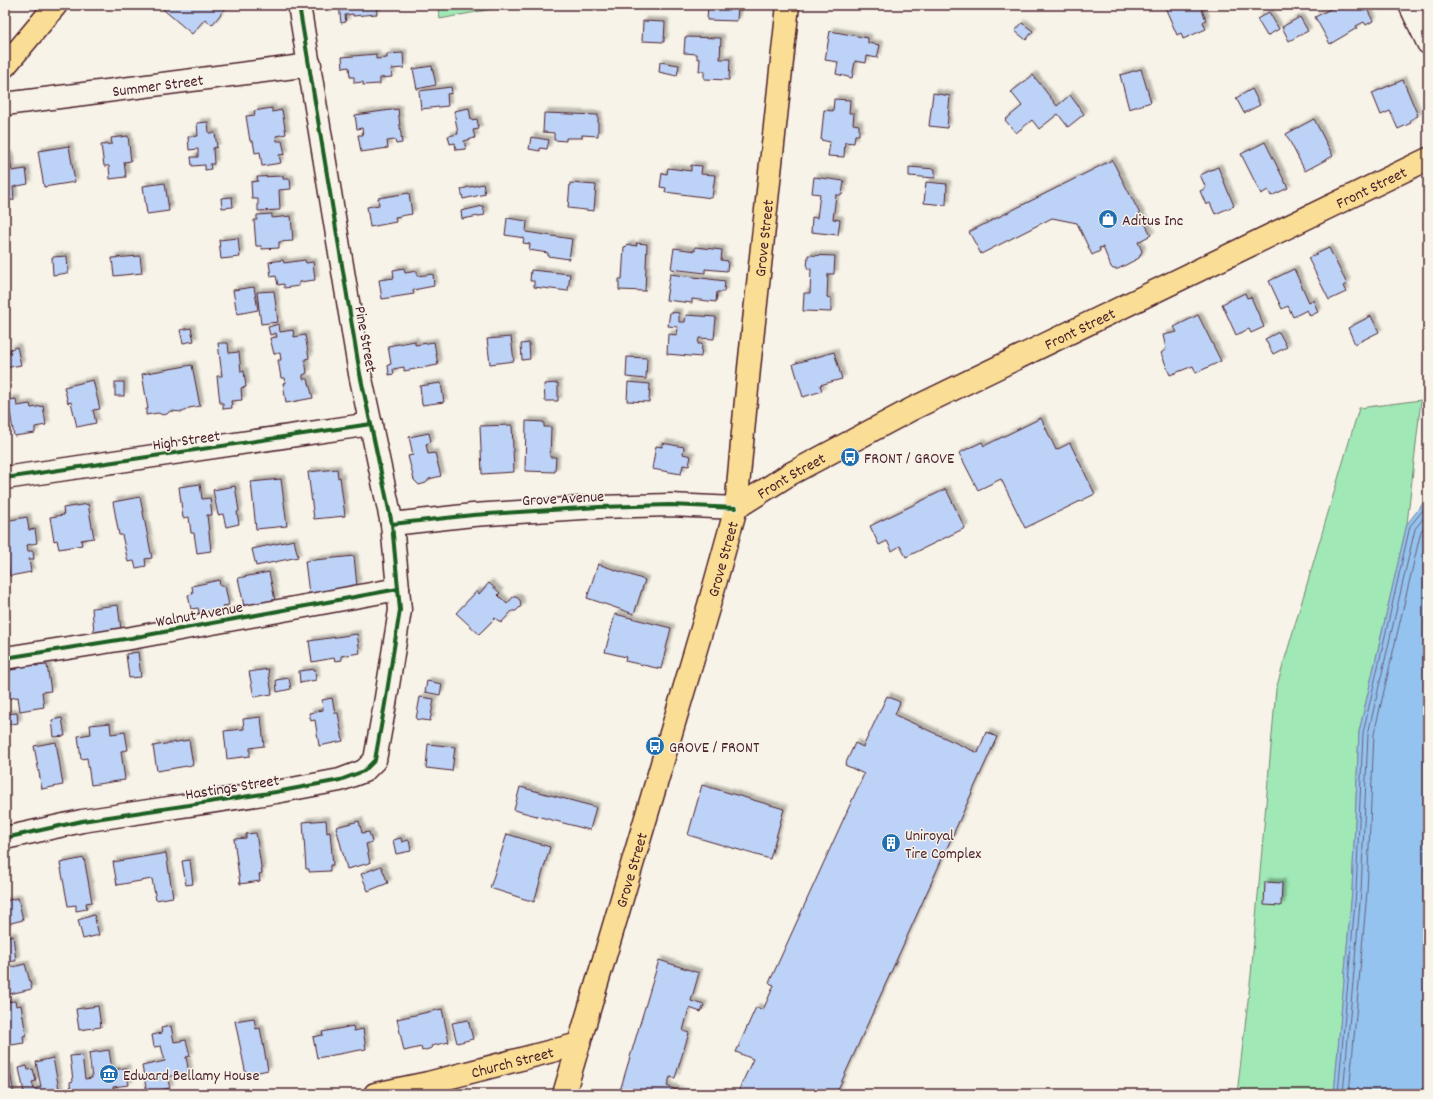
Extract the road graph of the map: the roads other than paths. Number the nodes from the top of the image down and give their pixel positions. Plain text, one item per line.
1 (56, 5) edge
2 (299, 5) edge
3 (788, 5) edge
4 (1410, 5) edge
5 (1428, 43) edge
6 (310, 65) junction
7 (5, 66) edge
8 (5, 104) edge
9 (1428, 159) edge
10 (371, 424) junction
11 (5, 478) edge
12 (736, 508) junction
13 (392, 524) junction
14 (398, 589) junction
15 (5, 658) edge
16 (389, 677) joint
17 (5, 838) edge
18 (579, 1044) junction
19 (433, 1089) edge
20 (375, 1094) edge
21 (564, 1094) edge

1 - 7 main road
2 - 6 street, Pine Street
3 - 12 main road, Grove Street
4 - 5 street
6 - 8 street, Summer Street
6 - 10 street, Pine Street
9 - 12 main road, Front Street
10 - 11 street, High Street
10 - 13 street, Pine Street
12 - 13 street, Grove Avenue
12 - 18 main road, Grove Street
13 - 14 street, Pine Street
14 - 15 street, Walnut Avenue
14 - 16 street, Pine Street
16 - 17 street, Hastings Street
18 - 19 main road, Church Street
18 - 21 main road, Grove Street
19 - 20 main road, Church Street

